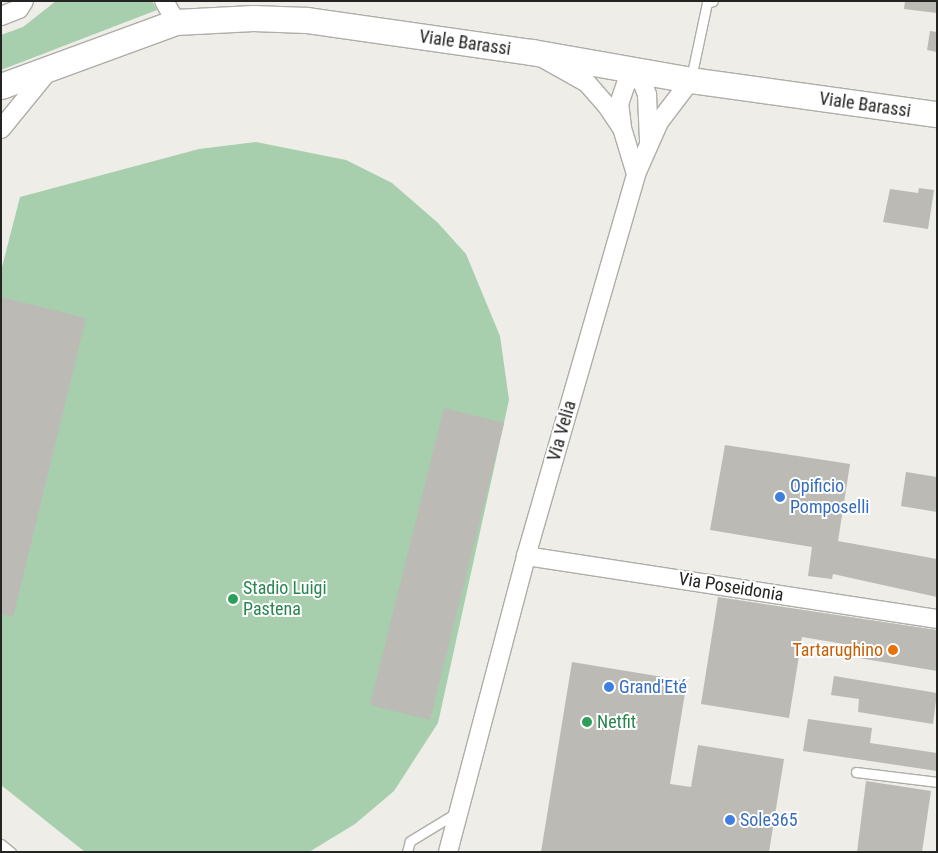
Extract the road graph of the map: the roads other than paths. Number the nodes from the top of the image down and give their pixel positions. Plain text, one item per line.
1 (24, 1) edge
2 (164, 1) edge
3 (713, 1) edge
4 (1, 16) edge
5 (176, 22) junction
6 (532, 52) junction
7 (52, 66) junction
8 (638, 71) junction
9 (690, 80) junction
10 (1, 86) edge
11 (909, 112) junction
12 (937, 114) edge
13 (937, 122) edge
14 (622, 128) junction
15 (1, 129) edge
16 (648, 152) junction
17 (636, 174) junction
18 (526, 556) junction
19 (937, 618) edge
20 (856, 772) dead end
21 (937, 782) edge
22 (459, 812) junction
23 (1, 844) edge
24 (11, 852) edge
25 (407, 852) edge
26 (448, 852) edge

1 - 4 street
2 - 5 street
3 - 9 lane
5 - 6 street, Viale Barassi
5 - 7 street, Viale Barassi
6 - 8 street, Viale Barassi
6 - 14 street
7 - 10 street, Viale Barassi
7 - 15 street
8 - 9 street, Viale Barassi
8 - 14 street
8 - 16 street
9 - 11 street, Viale Barassi
9 - 16 street, Via Velia
11 - 12 street, Viale Barassi
11 - 13 street
14 - 17 street
16 - 17 street, Via Velia
17 - 18 street, Via Velia
18 - 19 street, Via Poseidonia
18 - 22 street, Via Velia
20 - 21 lane
22 - 25 lane
22 - 26 street, Via Velia
23 - 24 lane

